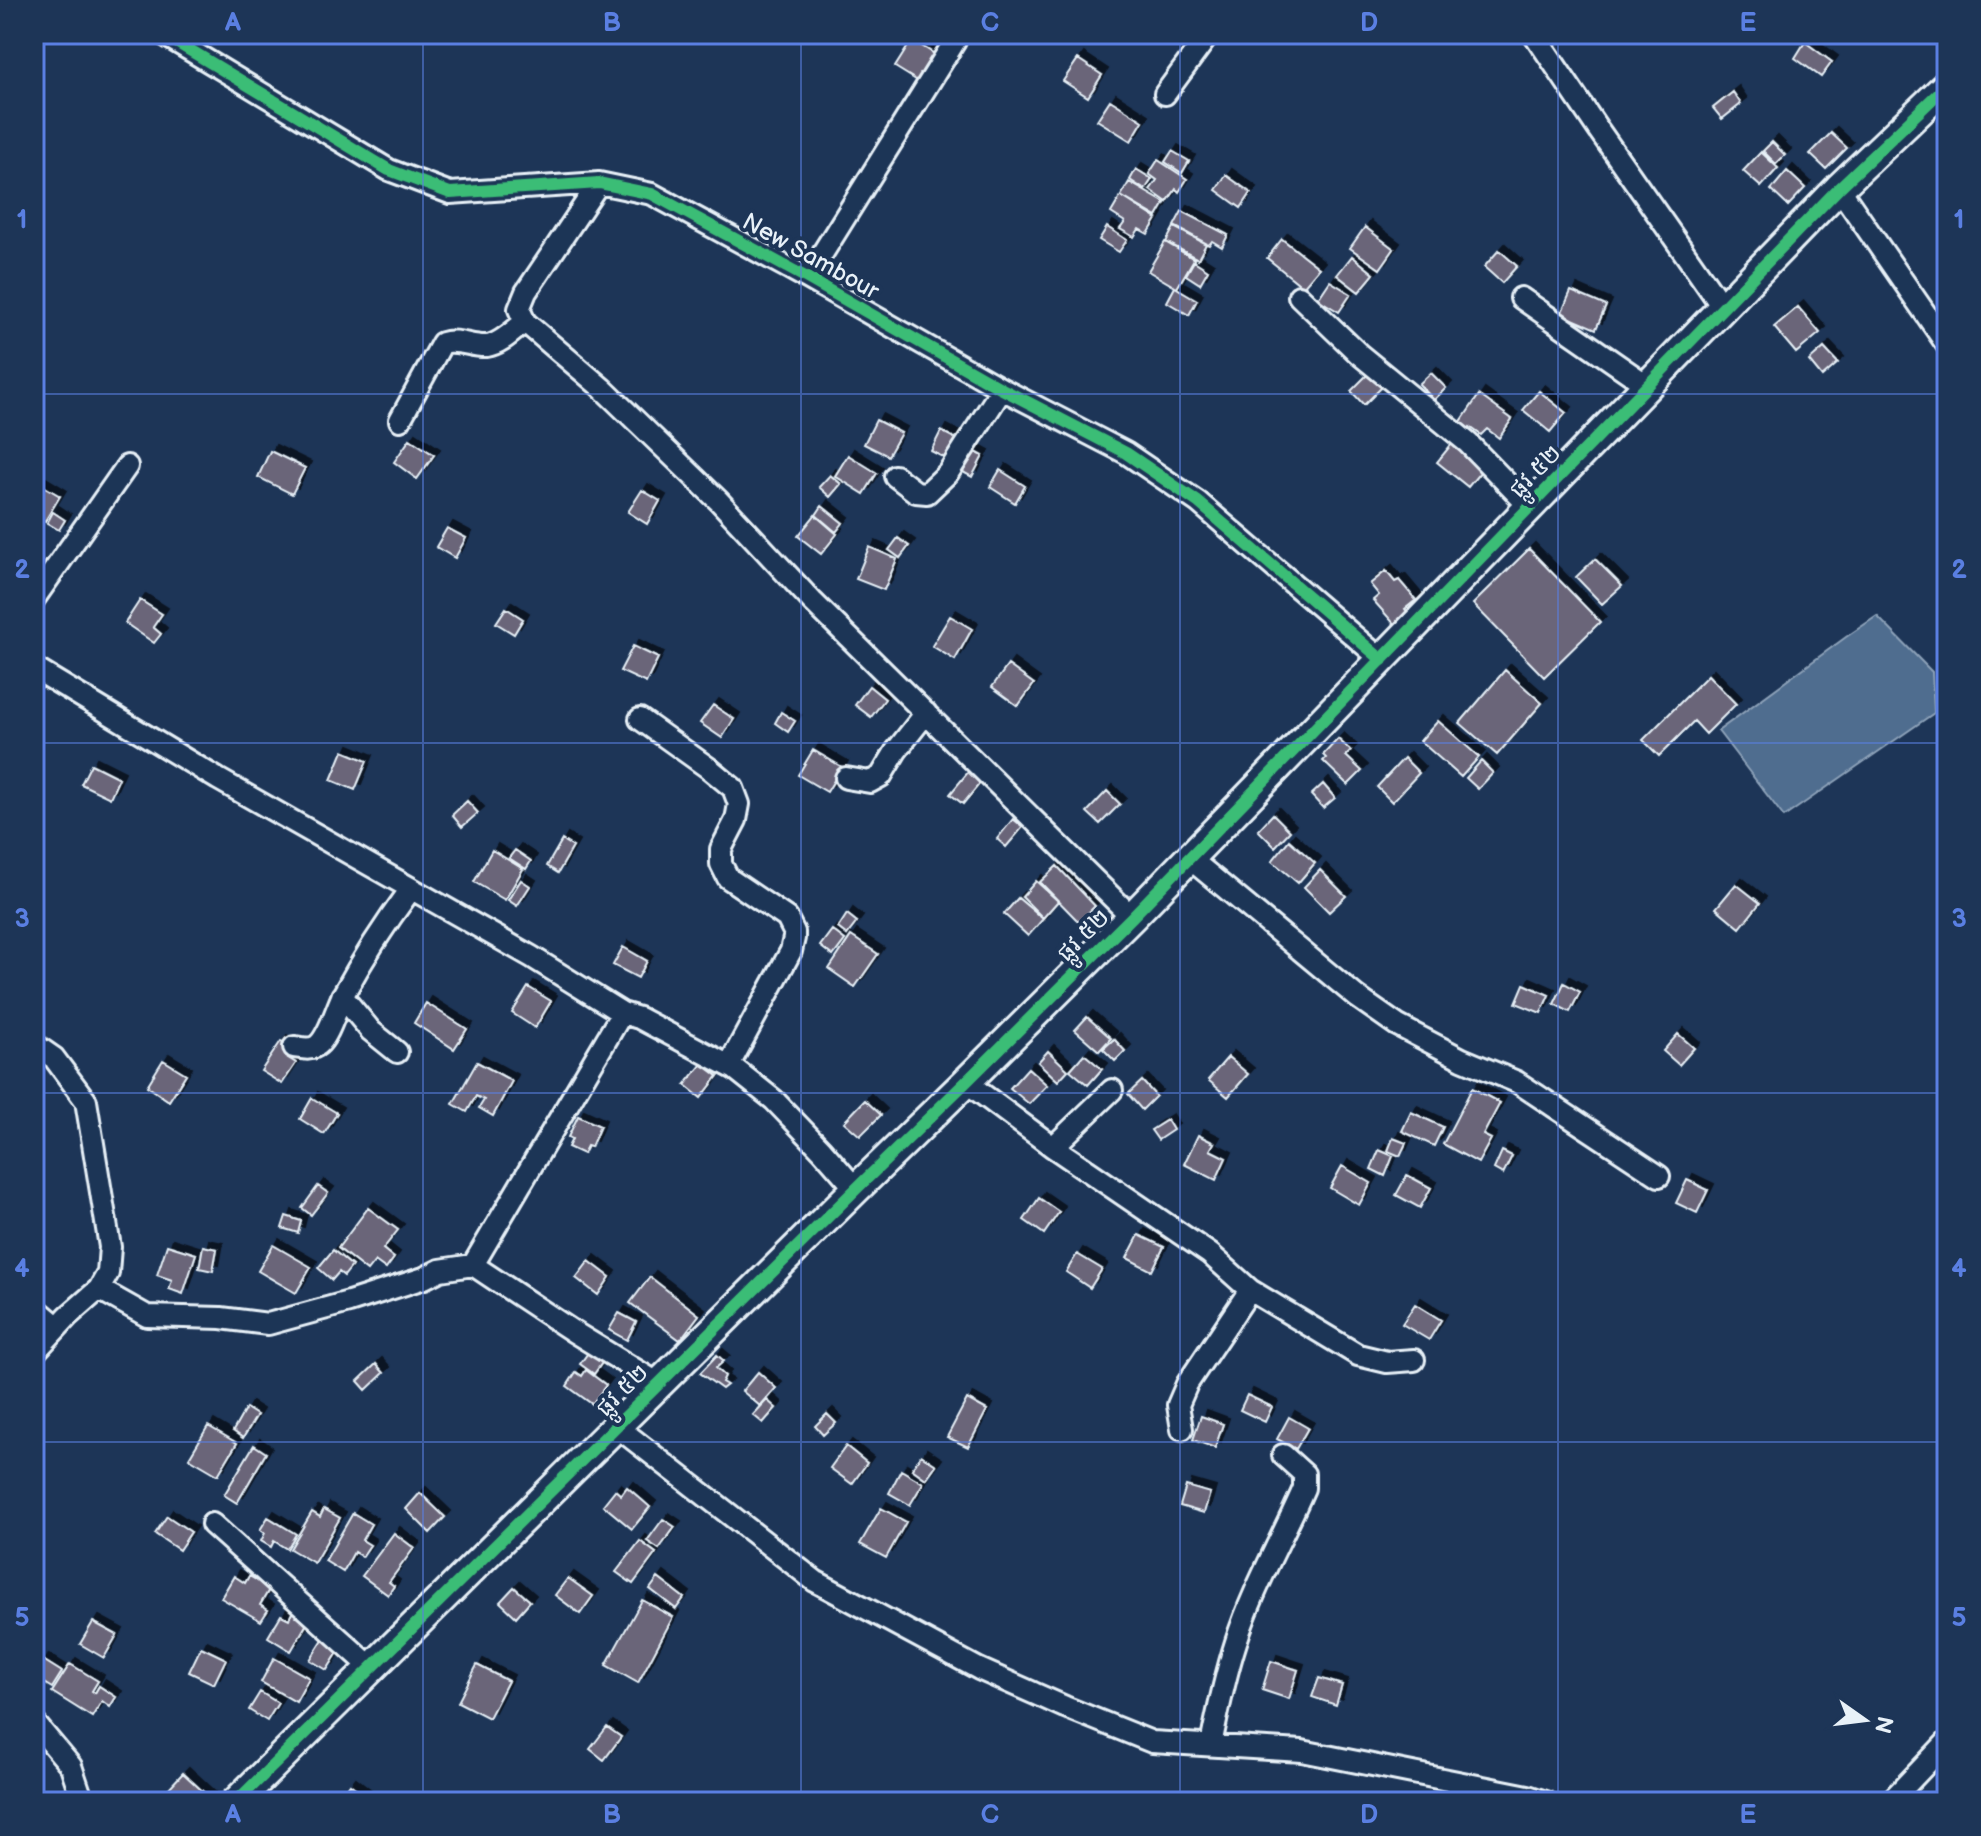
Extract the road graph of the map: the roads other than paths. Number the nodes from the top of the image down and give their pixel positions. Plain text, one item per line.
1 (163, 34) edge
2 (1209, 34) edge
3 (1534, 34) edge
4 (955, 41) dead end
5 (1947, 85) edge
6 (1165, 94) dead end
7 (599, 183) junction
8 (1839, 188) junction
9 (807, 278) junction
10 (1299, 296) dead end
11 (1521, 298) dead end
12 (1723, 308) junction
13 (525, 322) junction
14 (1947, 345) edge
15 (1648, 386) junction
16 (1002, 389) junction
17 (400, 420) dead end
18 (127, 466) dead end
19 (895, 476) dead end
20 (1530, 507) junction
21 (34, 599) edge
22 (1382, 660) junction
23 (34, 668) edge
24 (926, 713) junction
25 (640, 719) dead end
26 (846, 778) dead end
27 (1188, 857) junction
28 (411, 889) junction
29 (1132, 917) junction
30 (342, 996) junction
31 (622, 1013) junction
32 (34, 1044) edge
33 (294, 1047) dead end
34 (397, 1052) dead end
35 (729, 1065) junction
36 (966, 1082) junction
37 (1112, 1090) dead end
38 (1053, 1147) junction
39 (1659, 1176) dead end
40 (856, 1189) junction
41 (473, 1265) junction
42 (99, 1289) junction
43 (1250, 1290) junction
44 (34, 1307) edge
45 (58, 1327) junction
46 (34, 1353) edge
47 (1414, 1360) dead end
48 (659, 1384) junction
49 (616, 1426) junction
50 (1182, 1429) dead end
51 (1283, 1455) dead end
52 (212, 1524) dead end
53 (372, 1668) junction
54 (34, 1722) edge
55 (1947, 1742) edge
56 (1211, 1745) junction
57 (1531, 1800) edge
58 (83, 1802) edge
59 (236, 1802) edge
60 (1890, 1802) edge

1 - 7 street, New Sambour
2 - 6 street
3 - 12 street
4 - 9 street
5 - 8 street, ផ្លូវ ៥២
7 - 9 street, New Sambour
7 - 13 street
8 - 12 street, ផ្លូវ ៥២
8 - 14 street
9 - 16 street, New Sambour
10 - 20 street
11 - 15 street
12 - 15 street, ផ្លូវ ៥២
13 - 17 street
13 - 24 street
15 - 20 street, ផ្លូវ ៥២
16 - 19 street
16 - 22 street, New Sambour
18 - 21 street
20 - 22 street, ផ្លូវ ៥២
22 - 27 street, ផ្លូវ ៥២
23 - 28 street
24 - 26 street
24 - 29 street
25 - 35 street
27 - 29 street, ផ្លូវ ៥២
27 - 39 street
28 - 30 street
28 - 31 street
29 - 36 street, ផ្លូវ ៥២
30 - 33 street
30 - 34 street
31 - 35 street
31 - 41 street
32 - 42 street
35 - 40 street
36 - 38 street
36 - 40 street, ផ្លូវ ៥២
37 - 38 street
38 - 43 street
40 - 48 street, ផ្លូវ ៥២
41 - 42 street
41 - 48 street
42 - 45 street
43 - 47 street
43 - 50 street
44 - 45 street
45 - 46 street
48 - 49 street, ផ្លូវ ៥២
49 - 53 street, ផ្លូវ ៥២
49 - 56 street
51 - 56 street
52 - 53 street
53 - 59 street, ផ្លូវ ៥២
54 - 58 street
55 - 60 street
56 - 57 street

